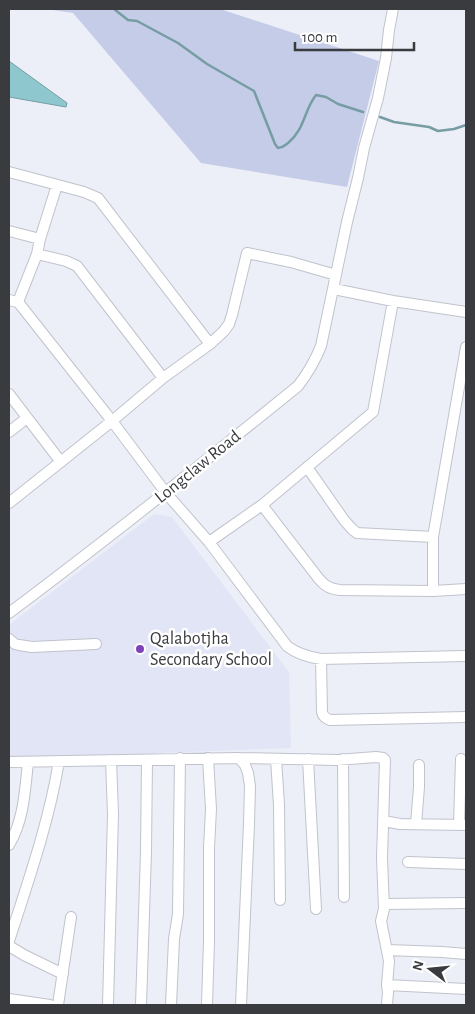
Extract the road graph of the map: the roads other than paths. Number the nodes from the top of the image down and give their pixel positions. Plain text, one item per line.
1 (393, 9) edge
2 (9, 172) edge
3 (57, 185) junction
4 (9, 231) edge
5 (40, 239) junction
6 (37, 254) junction
7 (335, 282) junction
8 (13, 301) edge
9 (393, 301) junction
10 (466, 312) edge
11 (210, 344) junction
12 (466, 347) edge
13 (163, 378) junction
14 (9, 394) edge
15 (27, 418) junction
16 (112, 421) junction
17 (9, 432) edge
18 (61, 462) junction
19 (307, 467) junction
20 (166, 493) junction
21 (9, 503) edge
22 (262, 505) junction
23 (434, 537) junction
24 (209, 542) junction
25 (466, 589) edge
26 (433, 591) junction
27 (9, 613) edge
28 (9, 639) edge
29 (96, 644) dead end
30 (466, 656) edge
31 (321, 658) junction
32 (466, 717) edge
33 (180, 758) junction
34 (208, 758) junction
35 (239, 758) junction
36 (276, 758) junction
37 (308, 759) junction
38 (343, 759) junction
39 (462, 759) dead end
40 (111, 760) junction
41 (147, 760) junction
42 (59, 761) junction
43 (9, 762) edge
44 (28, 762) junction
45 (419, 765) dead end
46 (384, 822) junction
47 (416, 824) junction
48 (463, 825) edge
49 (9, 845) edge
50 (408, 862) dead end
51 (466, 864) edge
52 (344, 897) dead end
53 (280, 900) dead end
54 (466, 902) edge
55 (384, 904) junction
56 (316, 909) dead end
57 (71, 916) dead end
58 (9, 940) edge
59 (9, 946) edge
60 (387, 950) junction
61 (466, 954) edge
62 (62, 974) junction
63 (387, 985) junction
64 (466, 989) edge
65 (9, 999) edge
66 (50, 1005) edge
67 (58, 1005) edge
68 (108, 1005) edge
69 (141, 1005) edge
70 (171, 1005) edge
71 (207, 1005) edge
72 (241, 1005) edge
73 (387, 1005) edge

1 - 7 street, Longclaw Road
2 - 3 street
3 - 5 street
3 - 11 street
4 - 5 street
5 - 6 street
6 - 8 street
6 - 13 street
7 - 9 street
7 - 11 street
7 - 20 street, Longclaw Road
8 - 16 street
9 - 10 street
9 - 19 street
11 - 13 street
12 - 23 street
13 - 16 street
14 - 15 street
15 - 17 street
15 - 18 street
16 - 18 street
16 - 20 street
18 - 21 street
19 - 22 street
19 - 23 street
20 - 24 street
20 - 27 street, Longclaw Road
22 - 24 street
22 - 26 street
23 - 26 street
24 - 31 street
25 - 26 street
28 - 29 street
30 - 31 street
31 - 32 street
33 - 34 street
33 - 41 street
33 - 70 street
34 - 35 street
34 - 71 street
35 - 36 street
35 - 72 street
36 - 37 street
36 - 53 street
37 - 38 street
37 - 56 street
38 - 46 street
38 - 52 street
39 - 48 street
40 - 41 street
40 - 42 street
40 - 68 street
41 - 69 street
42 - 44 street
42 - 58 street
43 - 44 street
44 - 49 street
45 - 47 street
46 - 47 street
46 - 55 street
47 - 48 street
50 - 51 street
54 - 55 street
55 - 60 street
57 - 62 street
59 - 62 street
60 - 61 street
60 - 63 street
62 - 67 street
63 - 64 street
63 - 73 street
65 - 66 street

